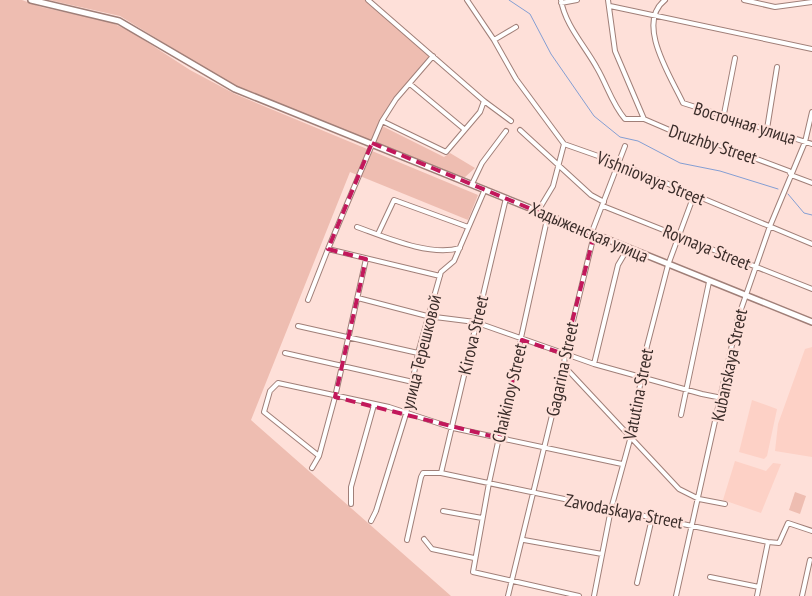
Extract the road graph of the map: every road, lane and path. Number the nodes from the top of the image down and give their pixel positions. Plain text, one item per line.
1 (31, 0) edge
2 (368, 0) edge
3 (467, 0) edge
4 (577, 0) edge
5 (608, 0) edge
6 (665, 0) edge
7 (744, 0) edge
8 (561, 2) edge
9 (812, 2) edge
10 (610, 6) junction
11 (656, 15) junction
12 (516, 27) dead end
13 (494, 40) junction
14 (812, 49) edge
15 (432, 56) junction
16 (735, 58) dead end
17 (777, 67) dead end
18 (410, 84) junction
19 (484, 102) junction
20 (812, 112) edge
21 (724, 114) junction
22 (644, 118) junction
23 (382, 120) junction
24 (511, 121) dead end
25 (464, 129) junction
26 (767, 129) junction
27 (520, 130) dead end
28 (506, 131) dead end
29 (369, 142) junction
30 (805, 142) junction
31 (564, 144) junction
32 (812, 144) edge
33 (625, 146) dead end
34 (618, 163) junction
35 (559, 165) junction
36 (791, 175) junction
37 (812, 183) edge
38 (472, 184) junction
39 (485, 189) junction
40 (694, 195) junction
41 (506, 198) junction
42 (604, 204) junction
43 (538, 211) junction
44 (548, 215) junction
45 (770, 226) junction
46 (357, 227) dead end
47 (468, 227) junction
48 (378, 234) junction
49 (594, 235) junction
50 (678, 236) junction
51 (812, 244) edge
52 (460, 248) junction
53 (628, 248) junction
54 (328, 249) junction
55 (366, 259) junction
56 (668, 265) junction
57 (754, 266) junction
58 (440, 276) junction
59 (709, 282) junction
60 (812, 289) edge
61 (744, 296) junction
62 (358, 298) junction
63 (308, 300) dead end
64 (427, 316) junction
65 (475, 322) junction
66 (812, 322) edge
67 (298, 326) dead end
68 (348, 336) junction
69 (522, 340) junction
70 (285, 353) dead end
71 (418, 353) junction
72 (564, 354) junction
73 (594, 364) junction
74 (342, 366) junction
75 (564, 366) junction
76 (642, 378) junction
77 (412, 382) junction
78 (685, 390) junction
79 (334, 397) junction
80 (722, 398) junction
81 (374, 405) junction
82 (406, 414) junction
83 (681, 415) dead end
84 (453, 428) junction
85 (631, 436) junction
86 (499, 438) junction
87 (544, 449) junction
88 (319, 456) junction
89 (622, 464) junction
90 (312, 468) dead end
91 (441, 473) junction
92 (489, 483) junction
93 (534, 493) junction
94 (699, 499) junction
95 (351, 504) dead end
96 (725, 504) dead end
97 (611, 509) junction
98 (443, 511) dead end
99 (482, 518) junction
100 (652, 518) junction
101 (371, 521) dead end
102 (692, 524) junction
103 (812, 531) edge
104 (424, 539) dead end
105 (407, 540) dead end
106 (524, 540) junction
107 (768, 542) junction
108 (602, 554) junction
109 (474, 558) junction
110 (810, 560) dead end
111 (710, 577) dead end
112 (511, 582) junction
113 (637, 584) dead end
114 (759, 587) junction
115 (508, 596) edge
116 (579, 596) edge
117 (594, 596) edge
118 (676, 596) edge
119 (757, 596) edge
120 (802, 596) edge

1 - 29 main road, Хадыженская улица
2 - 15 street
3 - 13 street
4 - 8 street
5 - 10 street
6 - 11 street
7 - 9 street
8 - 22 street, Druzhby Street
10 - 11 street
10 - 22 street
11 - 14 street
11 - 21 street, Восточная улица
12 - 13 street
13 - 31 street
15 - 18 street
15 - 19 street
16 - 21 street
17 - 26 street
18 - 23 street
18 - 25 street
19 - 24 street
19 - 25 street
20 - 30 street, Kubanskaya Street
21 - 26 street, Восточная улица
22 - 36 street, Druzhby Street
23 - 25 street
23 - 29 street
26 - 30 street, Восточная улица
27 - 35 street, Rovnaya Street
28 - 38 street
29 - 38 main road, Хадыженская улица
29 - 54 street
30 - 32 street, Восточная улица
30 - 36 street, Kubanskaya Street
31 - 34 street, Vishniovaya Street
31 - 35 street
33 - 34 street, Gagarina Street
34 - 40 street, Vishniovaya Street
34 - 42 street, Gagarina Street
35 - 42 street, Rovnaya Street
35 - 43 street
36 - 37 street, Druzhby Street
36 - 45 street, Kubanskaya Street
38 - 39 main road, Хадыженская улица
39 - 41 main road, Хадыженская улица
39 - 47 street, улица Терешковой
40 - 45 street, Vishniovaya Street
40 - 50 street, Vatutina Street
41 - 43 main road, Хадыженская улица
41 - 65 street, Kirova Street
42 - 49 street, Gagarina Street
42 - 50 street, Rovnaya Street
43 - 44 main road, Хадыженская улица
44 - 49 main road, Хадыженская улица
44 - 69 street, Chaikinoy Street
45 - 51 street, Vishniovaya Street
45 - 57 street, Kubanskaya Street
46 - 48 street
47 - 48 street
47 - 52 street, улица Терешковой
48 - 52 street
49 - 53 main road, Хадыженская улица
49 - 72 street, Gagarina Street
50 - 56 street, Vatutina Street
50 - 57 street, Rovnaya Street
52 - 58 street, улица Терешковой
53 - 56 main road, Хадыженская улица
53 - 73 street
54 - 55 street
54 - 63 street
55 - 58 street
55 - 62 street
56 - 59 main road, Хадыженская улица
56 - 76 street, Vatutina Street
57 - 60 street, Rovnaya Street
57 - 61 street, Kubanskaya Street
58 - 64 street, улица Терешковой
59 - 61 main road, Хадыженская улица
59 - 78 street
61 - 66 main road, Хадыженская улица
61 - 80 street, Kubanskaya Street
62 - 64 street
62 - 68 street
64 - 65 street
64 - 71 street, улица Терешковой
65 - 69 street
65 - 84 street, Kirova Street
67 - 68 street
68 - 71 street
68 - 74 street
69 - 72 street
69 - 86 street, Chaikinoy Street
70 - 74 street
71 - 77 street, улица Терешковой
72 - 73 street
72 - 75 street, Gagarina Street
73 - 76 street
74 - 77 street
74 - 79 street
75 - 85 street
75 - 87 street, Gagarina Street
76 - 78 street
76 - 85 street, Vatutina Street
77 - 82 street, улица Терешковой
78 - 80 street
78 - 83 street
79 - 81 street
79 - 88 street
79 - 88 street
80 - 94 street, Kubanskaya Street
81 - 82 street
81 - 95 street, улица Терешковой
82 - 84 street
82 - 101 street, улица Терешковой
84 - 86 street
84 - 91 street, Kirova Street
85 - 89 street, Vatutina Street
85 - 94 street
86 - 87 street
86 - 92 street, Chaikinoy Street
87 - 89 street
87 - 93 street, Gagarina Street
88 - 90 street
89 - 97 street, Vatutina Street
91 - 92 street, Zavodaskaya Street
91 - 105 street, Zavodaskaya Street
92 - 93 street, Zavodaskaya Street
92 - 99 street, Chaikinoy Street
93 - 97 street, Zavodaskaya Street
93 - 106 street, Gagarina Street
94 - 96 street, Zavodaskaya Street
94 - 102 street, Kubanskaya Street
97 - 100 street, Zavodaskaya Street
97 - 108 street, Vatutina Street
98 - 99 street
99 - 109 street, Chaikinoy Street
100 - 102 street, Zavodaskaya Street
100 - 113 street
102 - 107 street, Zavodaskaya Street
102 - 118 street, Kubanskaya Street
103 - 107 street
104 - 109 street
106 - 108 street
106 - 112 street, Gagarina Street
107 - 114 street
108 - 117 street, Vatutina Street
109 - 112 street, Chaikinoy Street
110 - 120 street
111 - 114 street
112 - 115 street, Gagarina Street
112 - 116 street
114 - 119 street

